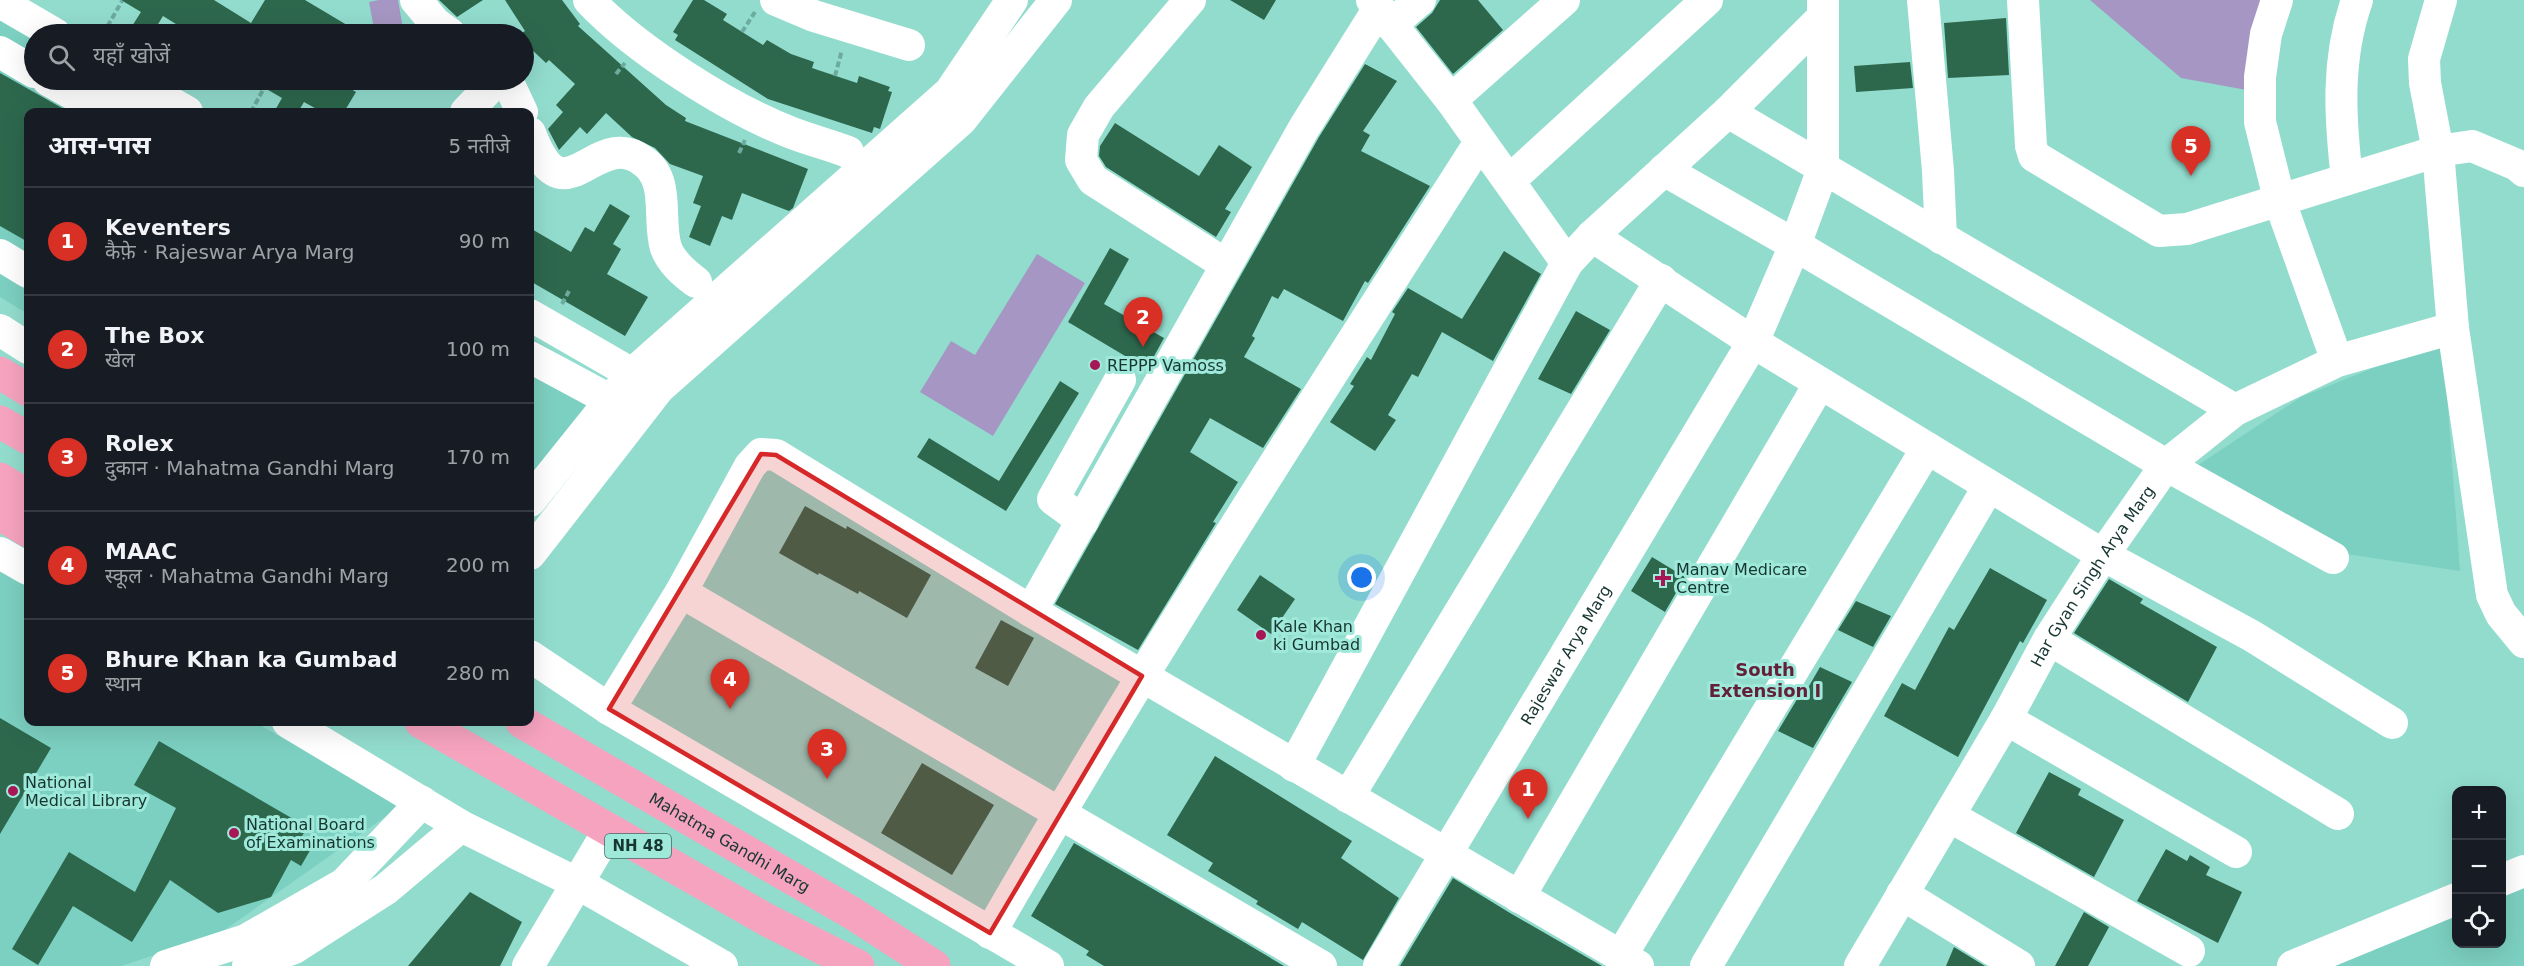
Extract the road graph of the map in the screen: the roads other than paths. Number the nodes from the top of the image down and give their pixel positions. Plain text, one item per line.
1 (416, 0) edge
2 (776, 0) edge
3 (1012, 0) edge
4 (1056, 0) edge
5 (1190, 0) edge
6 (1420, 0) edge
7 (1563, 0) edge
8 (1707, 0) edge
9 (1923, 0) edge
10 (2023, 0) edge
11 (2277, 0) edge
12 (2357, 0) edge
13 (2441, 0) edge
14 (0, 2) edge
15 (603, 4) edge
16 (1823, 8) edge
17 (1381, 11) edge
18 (38, 24) edge
19 (438, 24) edge
20 (909, 45) dead end
21 (0, 52) edge
22 (24, 66) edge
23 (66, 90) edge
24 (96, 90) edge
25 (148, 90) edge
26 (487, 90) edge
27 (512, 90) edge
28 (1451, 100) junction
29 (98, 108) edge
30 (129, 108) edge
31 (180, 108) edge
32 (470, 108) edge
33 (520, 108) edge
34 (1728, 112) junction
35 (1480, 142) junction
36 (534, 144) edge
37 (2438, 151) junction
38 (848, 152) dead end
39 (1823, 169) junction
40 (1664, 170) junction
41 (2524, 171) edge
42 (2347, 179) junction
43 (1510, 180) junction
44 (2280, 202) junction
45 (1592, 236) junction
46 (1941, 238) junction
47 (1795, 244) junction
48 (0, 255) edge
49 (1568, 263) junction
50 (1226, 264) junction
51 (24, 270) edge
52 (1660, 280) junction
53 (696, 282) dead end
54 (534, 317) edge
55 (2453, 328) junction
56 (0, 330) edge
57 (1753, 342) junction
58 (24, 345) edge
59 (534, 359) edge
60 (2337, 361) junction
61 (0, 373) edge
62 (631, 375) junction
63 (1120, 380) dead end
64 (1820, 383) junction
65 (24, 388) edge
66 (659, 388) junction
67 (610, 400) junction
68 (2235, 410) junction
69 (0, 422) edge
70 (24, 436) edge
71 (1927, 448) junction
72 (2166, 465) junction
73 (0, 479) edge
74 (1989, 486) junction
75 (24, 494) edge
76 (534, 496) edge
77 (0, 514) edge
78 (1083, 520) junction
79 (24, 529) edge
80 (534, 549) edge
81 (0, 553) edge
82 (2103, 555) junction
83 (2332, 558) dead end
84 (24, 567) edge
85 (681, 592) junction
86 (1031, 611) junction
87 (2049, 639) junction
88 (2524, 642) edge
89 (534, 659) edge
90 (1142, 676) junction
91 (609, 709) junction
92 (2006, 719) junction
93 (2392, 723) dead end
94 (295, 726) edge
95 (428, 726) edge
96 (529, 726) edge
97 (1294, 766) junction
98 (1348, 797) junction
99 (422, 802) junction
100 (1059, 814) junction
101 (2338, 814) dead end
102 (1948, 816) junction
103 (461, 826) junction
104 (609, 830) junction
105 (2236, 852) dead end
106 (1446, 854) junction
107 (2524, 871) edge
108 (2506, 878) edge
109 (579, 884) junction
110 (1902, 894) junction
111 (1519, 897) junction
112 (2452, 901) edge
113 (990, 933) junction
114 (2188, 951) dead end
115 (1630, 961) edge
116 (166, 966) edge
117 (248, 966) edge
118 (528, 966) edge
119 (722, 966) edge
120 (858, 966) edge
121 (934, 966) edge
122 (1048, 966) edge
123 (1321, 966) edge
124 (1379, 966) edge
125 (1706, 966) edge
126 (1860, 966) edge
127 (2019, 966) edge
128 (2293, 966) edge

1 - 19 street
2 - 20 street
3 - 62 street
4 - 66 street
5 - 50 street
6 - 17 street
7 - 28 street
8 - 43 street
9 - 46 street
10 - 44 street
11 - 44 street
12 - 42 street
13 - 37 street
14 - 18 street
15 - 38 street
16 - 34 street
16 - 39 street
17 - 28 street
17 - 50 street
21 - 22 street
23 - 29 street
24 - 30 street
25 - 31 street
26 - 32 street
27 - 33 street
28 - 35 street
34 - 39 street
34 - 40 street
35 - 43 street
35 - 90 street
36 - 53 street
37 - 41 street
37 - 42 street
37 - 55 street
39 - 46 street
39 - 47 street, Rajeswar Arya Marg
40 - 45 street
40 - 47 street
42 - 44 street
43 - 49 street
44 - 60 street
45 - 49 street
45 - 52 street
46 - 68 street
47 - 57 street, Rajeswar Arya Marg
47 - 72 street
48 - 51 street
49 - 97 street
50 - 78 street
52 - 57 street
52 - 98 street
54 - 62 street
55 - 60 street, Har Gyan Singh Arya Marg
55 - 88 street
56 - 58 street
57 - 64 street
57 - 106 street, Rajeswar Arya Marg
59 - 67 street
60 - 68 street, Har Gyan Singh Arya Marg
61 - 65 main road
62 - 66 street
62 - 67 street
63 - 78 street
64 - 71 street
64 - 111 street
66 - 80 street
67 - 76 street
68 - 72 street, Har Gyan Singh Arya Marg
69 - 70 main road
71 - 74 street
71 - 115 street
72 - 82 street, Har Gyan Singh Arya Marg
72 - 83 street
73 - 75 main road
74 - 82 street
74 - 125 street
77 - 79 main road
78 - 86 street
81 - 84 street
82 - 87 street, Har Gyan Singh Arya Marg
82 - 93 street
85 - 86 street
85 - 91 street
85 - 100 street
86 - 90 street
87 - 92 street, Har Gyan Singh Arya Marg
87 - 101 street
89 - 91 street
90 - 97 street
90 - 100 street
91 - 113 street
92 - 102 street, Har Gyan Singh Arya Marg
92 - 105 street
94 - 99 street
95 - 104 main road, NH 48
96 - 121 main road, Mahatma Gandhi Marg / NH 48
97 - 98 street
98 - 106 street
99 - 103 street
99 - 116 street
100 - 113 street
100 - 123 street
102 - 110 street, Har Gyan Singh Arya Marg
102 - 114 street
103 - 109 street
103 - 117 street
104 - 109 street
104 - 120 main road, NH 48
106 - 111 street
106 - 124 street, Rajeswar Arya Marg
107 - 108 street
109 - 118 street
109 - 119 street
110 - 126 street, Har Gyan Singh Arya Marg
110 - 127 street
111 - 115 street
112 - 128 street
113 - 122 street

